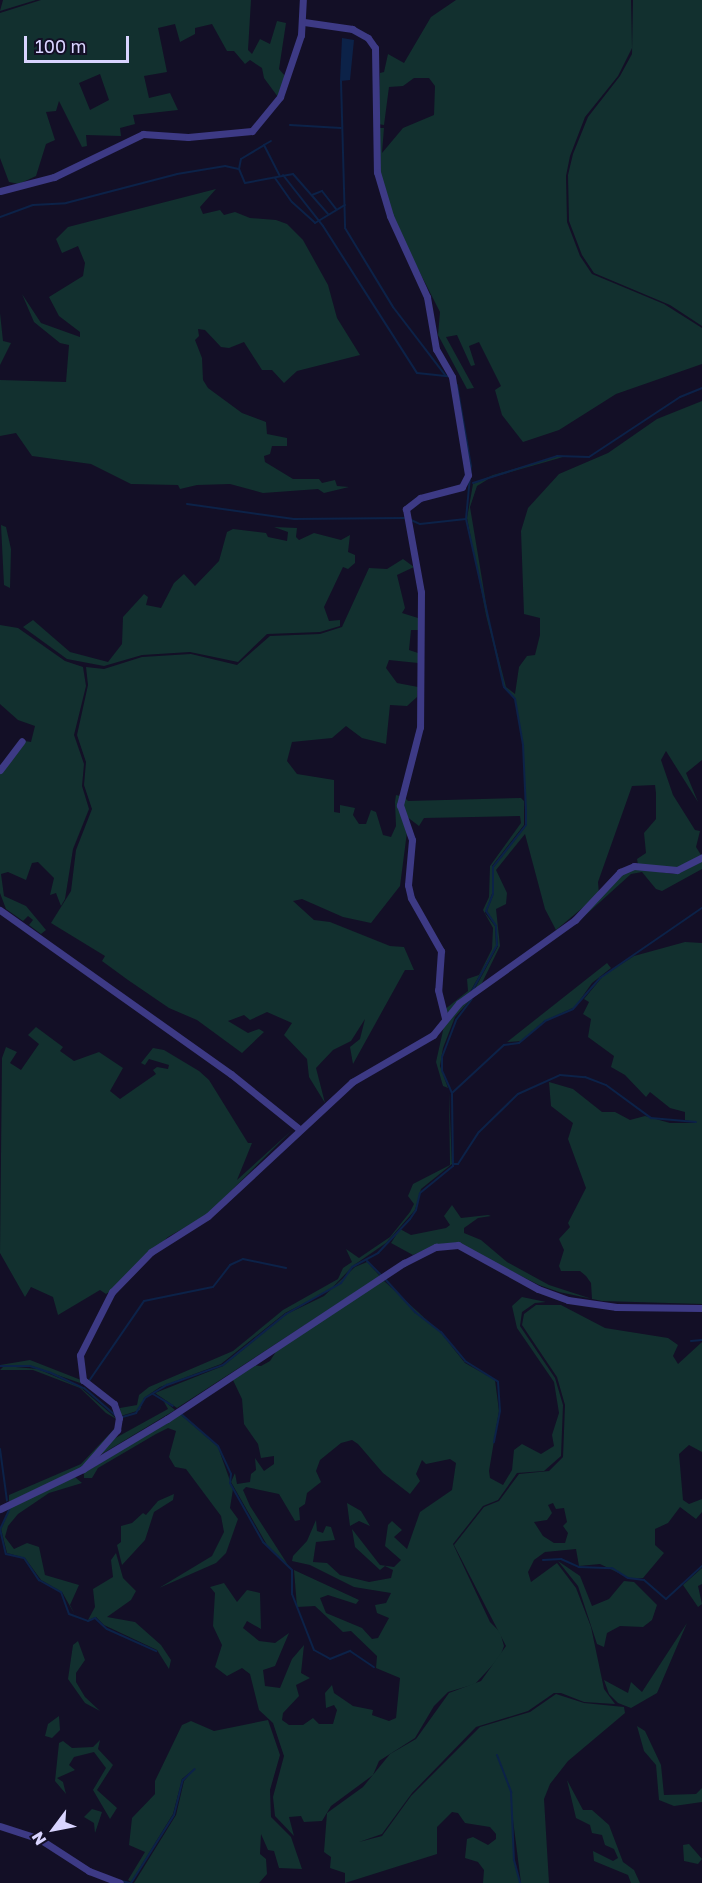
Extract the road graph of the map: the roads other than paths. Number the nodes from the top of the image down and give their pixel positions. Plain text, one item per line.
1 (303, 0) edge
2 (304, 22) junction
3 (0, 190) edge
4 (22, 741) dead end
5 (0, 770) edge
6 (702, 857) edge
7 (0, 910) edge
8 (445, 1018) junction
9 (298, 1128) junction
10 (702, 1308) edge
11 (83, 1469) junction
12 (0, 1509) edge
13 (0, 1826) edge
14 (120, 1883) edge

1 - 2 street
2 - 3 street
2 - 8 street
4 - 5 street
6 - 8 street
7 - 9 street
8 - 9 street
9 - 11 street
10 - 11 street
11 - 12 street
13 - 14 street

